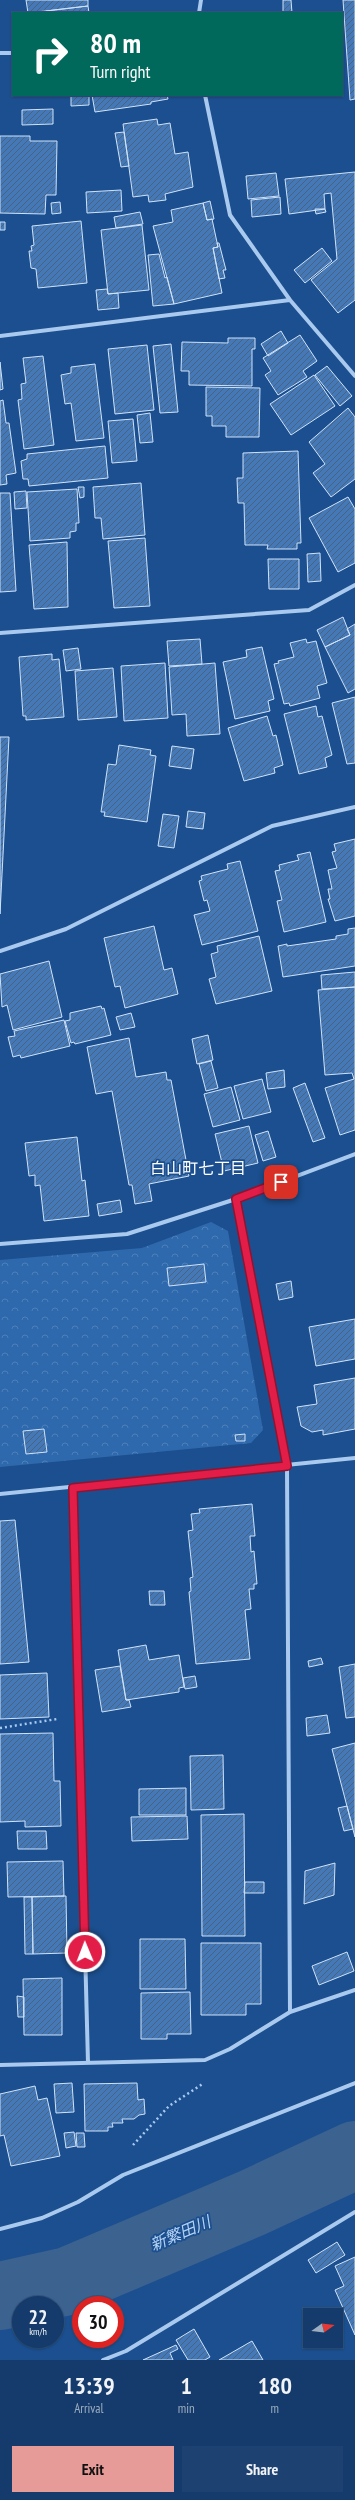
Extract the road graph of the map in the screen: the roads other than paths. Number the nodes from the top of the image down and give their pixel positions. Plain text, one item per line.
1 (201, 0) edge
2 (199, 12) edge
3 (12, 52) edge
4 (0, 53) edge
5 (205, 96) edge
6 (290, 300) junction
7 (0, 336) edge
8 (355, 376) edge
9 (355, 585) edge
10 (0, 634) edge
11 (355, 807) edge
12 (0, 951) edge
13 (355, 1154) edge
14 (236, 1199) junction
15 (0, 1244) edge
16 (355, 1458) edge
17 (287, 1466) junction
18 (73, 1488) junction
19 (0, 1494) edge
20 (355, 1990) edge
21 (290, 2012) junction
22 (88, 2063) junction
23 (0, 2065) edge
24 (355, 2083) edge
25 (355, 2212) edge
26 (0, 2229) edge
27 (103, 2360) edge

1 - 2 street
3 - 4 street
5 - 6 street
6 - 7 street
6 - 8 street
9 - 10 street
11 - 12 street
13 - 14 street
14 - 15 street
14 - 17 street
16 - 17 street
17 - 18 street
17 - 21 street
18 - 19 street
18 - 22 street
20 - 21 street
21 - 22 street
22 - 23 street
24 - 26 street
25 - 27 street

